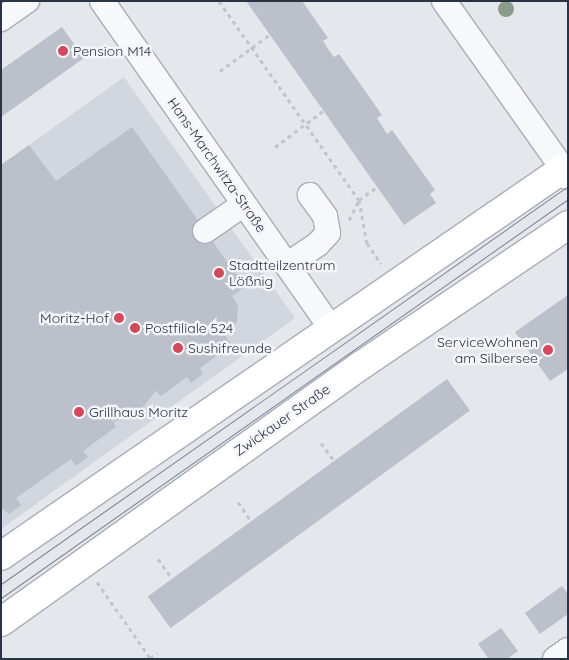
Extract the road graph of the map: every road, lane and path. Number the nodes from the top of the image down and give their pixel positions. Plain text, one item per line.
1 (27, 1) edge
2 (102, 1) edge
3 (219, 1) edge
4 (444, 1) edge
5 (1, 20) edge
6 (269, 35) dead end
7 (252, 48) junction
8 (220, 71) dead end
9 (323, 111) dead end
10 (306, 124) junction
11 (275, 147) dead end
12 (566, 172) edge
13 (310, 195) dead end
14 (244, 204) junction
15 (568, 225) edge
16 (205, 231) dead end
17 (380, 261) dead end
18 (287, 265) junction
19 (331, 328) junction
20 (321, 443) dead end
21 (334, 460) dead end
22 (238, 502) dead end
23 (250, 520) dead end
24 (1, 556) edge
25 (158, 559) dead end
26 (82, 561) junction
27 (171, 577) dead end
28 (1, 622) edge
29 (568, 650) edge
30 (158, 653) dead end
31 (150, 658) edge
32 (555, 659) edge

1 - 5 street
2 - 14 street, Hans-Marchwitza-Straße
3 - 7 path
4 - 12 street
6 - 7 path
7 - 8 path
7 - 10 path
9 - 10 path
10 - 11 path
10 - 17 path
12 - 19 main road
13 - 18 street
14 - 16 street
14 - 18 street, Hans-Marchwitza-Straße
15 - 26 main road, Zwickauer Straße
18 - 19 street, Hans-Marchwitza-Straße
19 - 24 main road
20 - 21 path
22 - 23 path
25 - 27 path
26 - 28 main road, Zwickauer Straße
26 - 31 path
29 - 32 street
30 - 31 path

